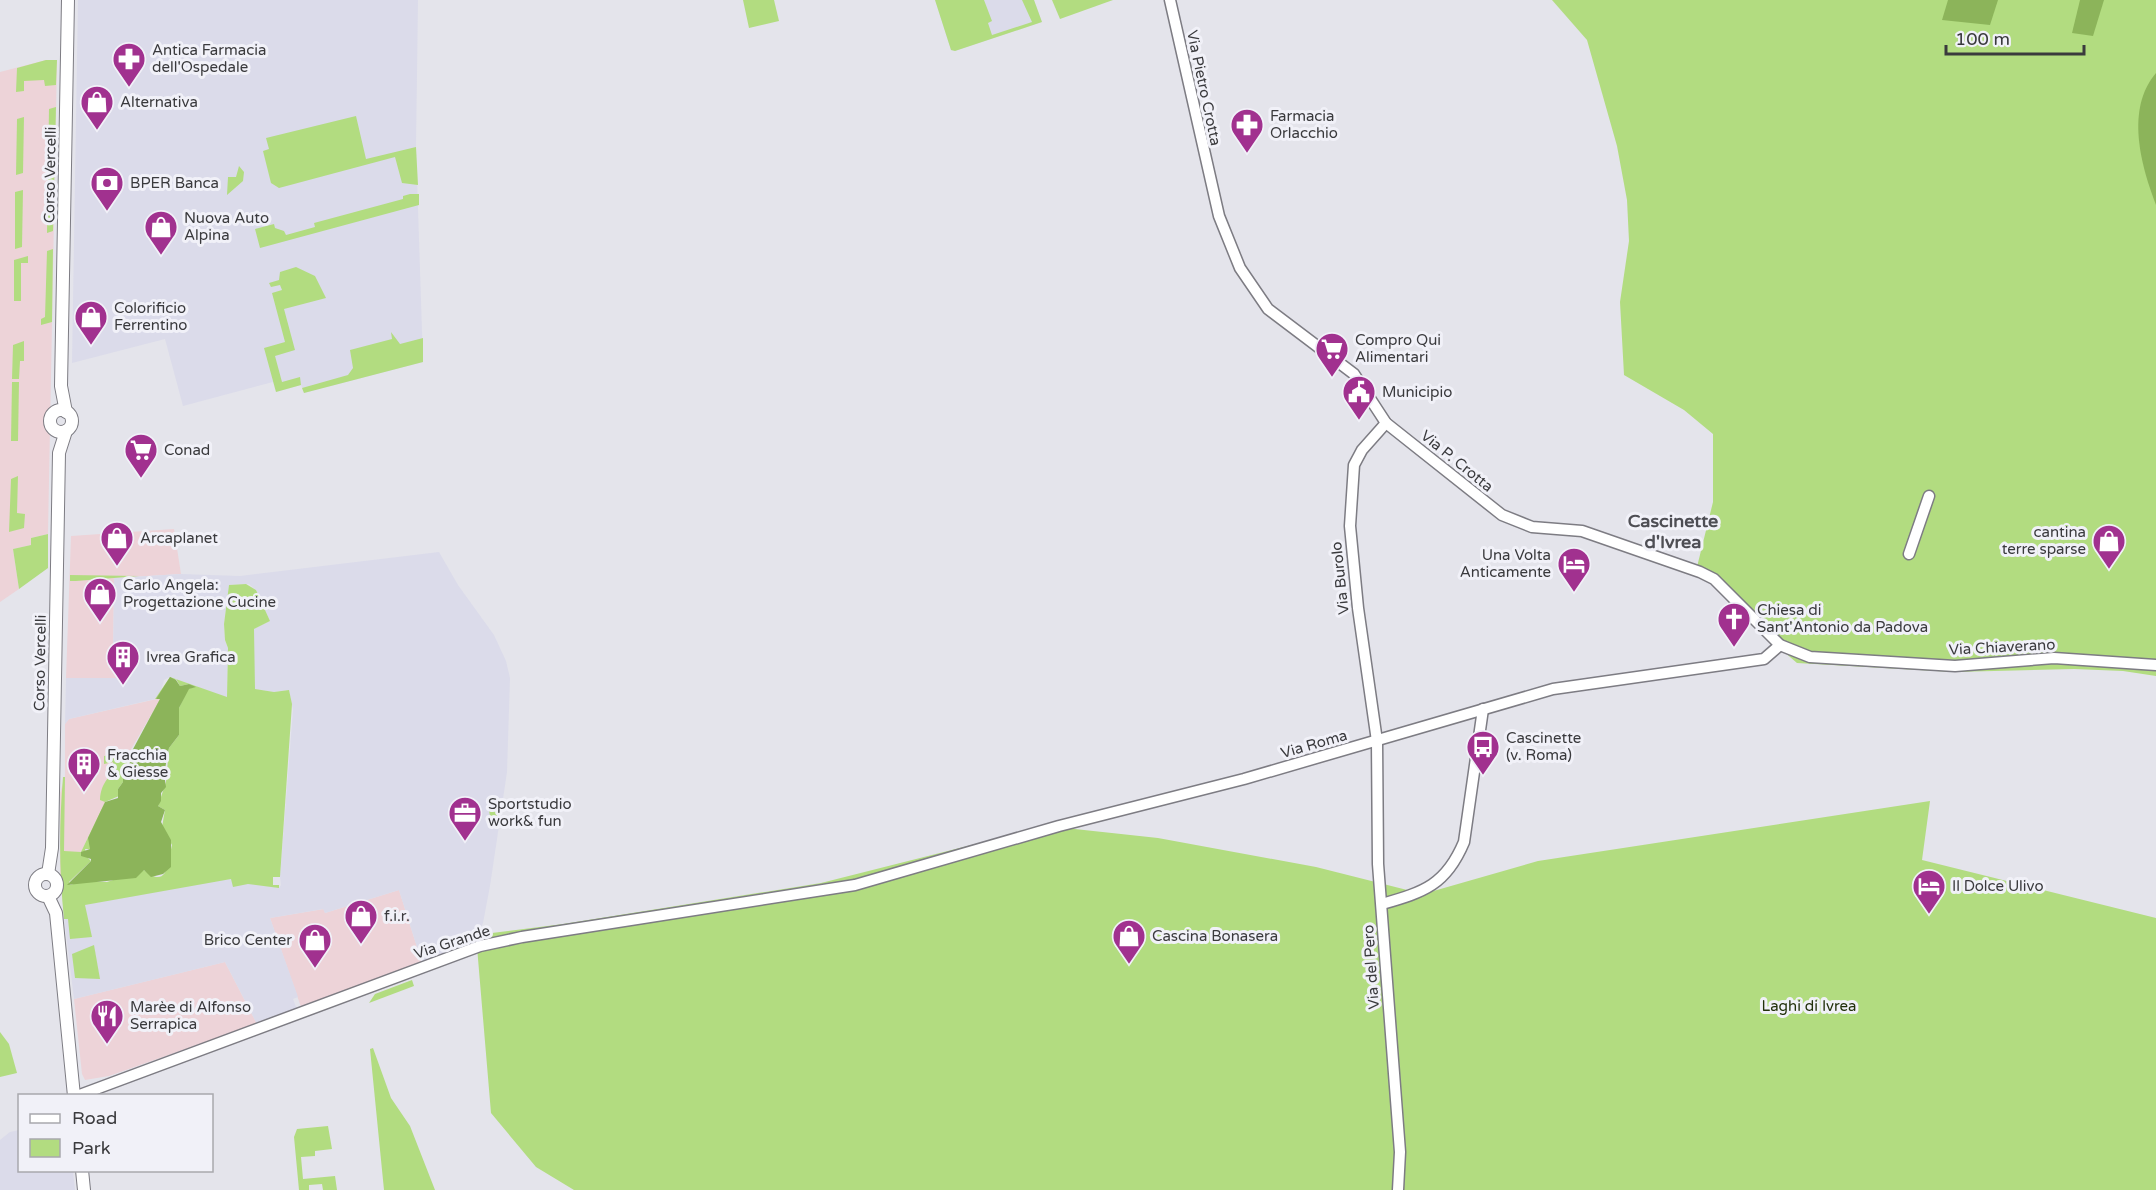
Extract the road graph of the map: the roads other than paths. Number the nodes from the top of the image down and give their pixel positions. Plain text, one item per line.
1 (68, 0) edge
2 (1170, 0) edge
3 (1210, 183) joint
4 (61, 412) junction
5 (1386, 423) junction
6 (60, 431) junction
7 (1929, 496) dead end
8 (1909, 554) dead end
9 (1780, 645) junction
10 (2156, 665) edge
11 (1483, 709) junction
12 (1377, 741) junction
13 (855, 885) joint
14 (1382, 904) junction
15 (75, 1094) edge
16 (78, 1094) edge
17 (82, 1172) edge
18 (84, 1190) edge
19 (1398, 1190) edge

1 - 4 main road, Corso Vercelli
2 - 3 street, Via Pietro Crotta
3 - 5 street, Via P. Crotta
4 - 6 main road
4 - 6 main road
5 - 9 street, Via P. Crotta
5 - 12 street, Via Burolo
6 - 15 main road, Corso Vercelli
7 - 8 street
9 - 10 street, Via Chiaverano
9 - 11 street, Via Roma
11 - 12 street, Via Roma
11 - 14 street
12 - 13 street, Via Roma
12 - 14 street, Via del Pero
13 - 16 street, Via Grande
14 - 19 street, Via del Pero
17 - 18 main road

